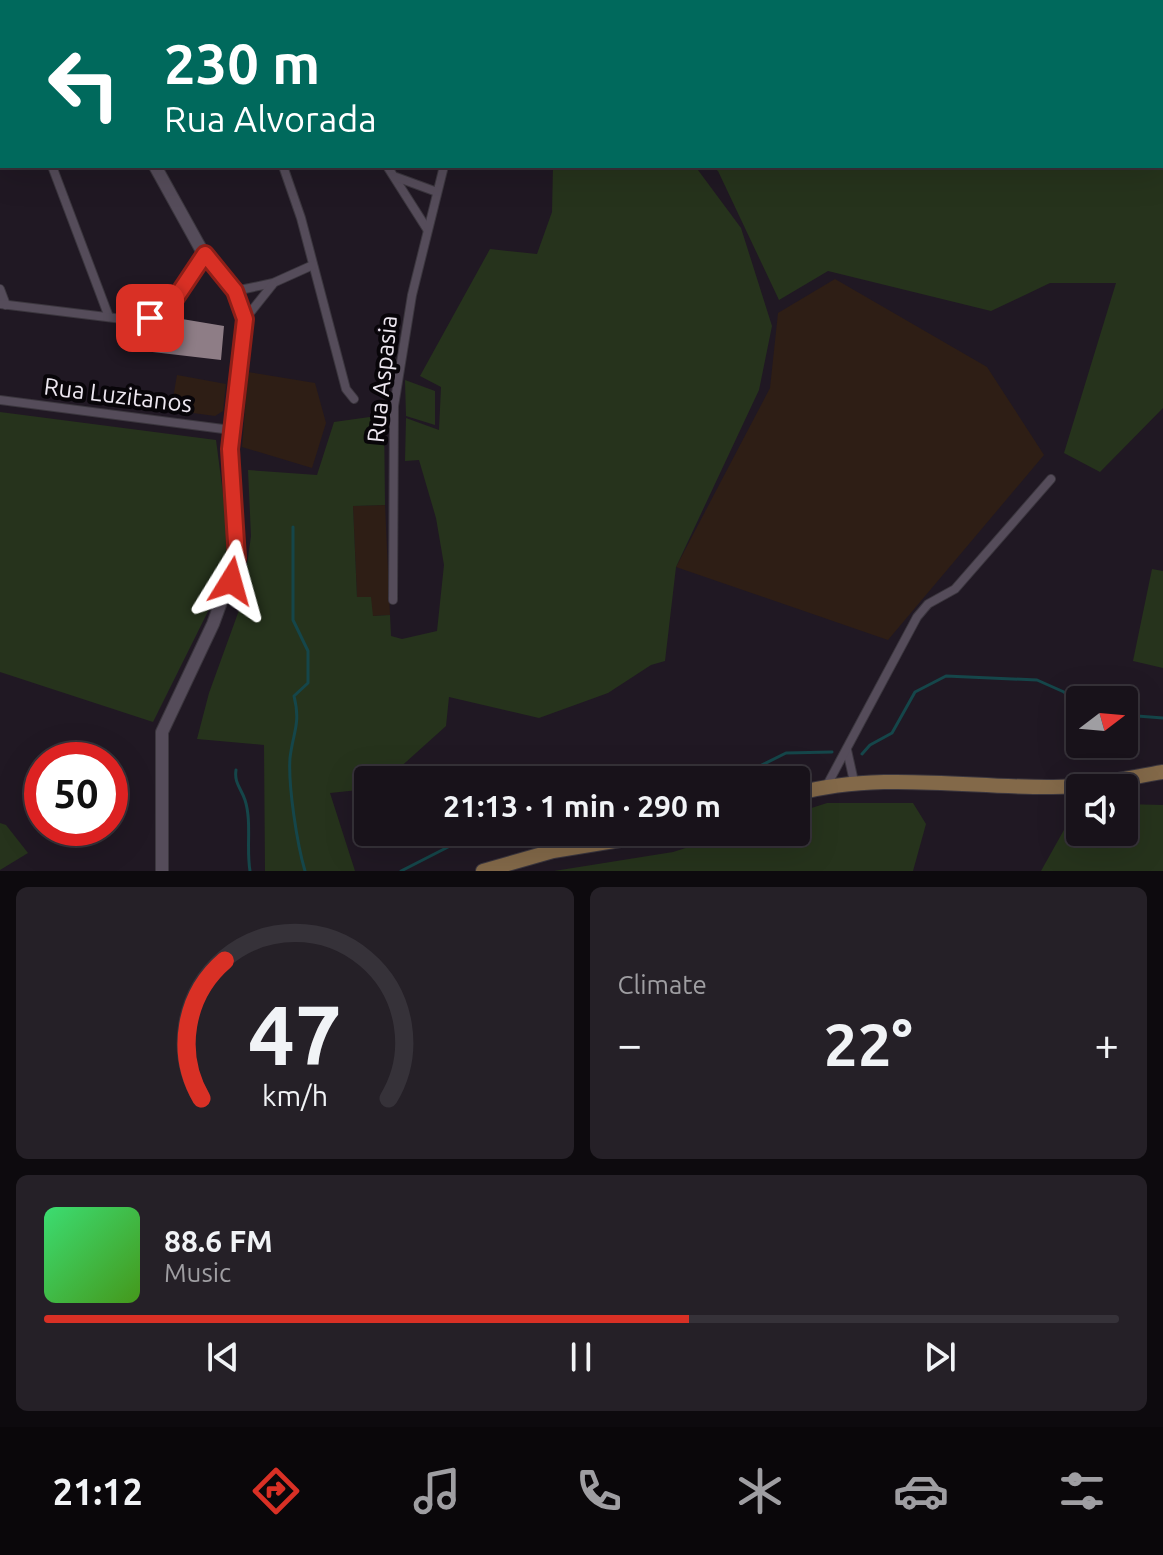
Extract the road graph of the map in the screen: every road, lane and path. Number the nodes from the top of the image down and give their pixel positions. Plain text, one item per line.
1 (53, 168) edge
2 (156, 168) edge
3 (282, 168) edge
4 (388, 168) edge
5 (443, 168) edge
6 (395, 177) junction
7 (437, 192) junction
8 (427, 229) junction
9 (205, 254) junction
10 (313, 265) junction
11 (273, 283) junction
12 (0, 289) edge
13 (235, 291) junction
14 (3, 305) edge
15 (109, 317) junction
16 (245, 319) junction
17 (354, 399) dead end
18 (0, 400) edge
19 (231, 430) junction
20 (1051, 479) dead end
21 (393, 600) dead end
22 (847, 754) junction
23 (1163, 772) edge
24 (855, 786) junction
25 (826, 787) junction
26 (810, 791) edge
27 (584, 846) edge
28 (162, 871) edge
29 (483, 871) edge

1 - 15 street
2 - 9 main road
3 - 10 street
4 - 6 street
5 - 7 street, Rua Aspasia
6 - 7 street
6 - 8 street
7 - 8 street, Rua Aspasia
8 - 21 street, Rua Aspasia
9 - 13 main road
9 - 15 street
10 - 11 street
10 - 17 street
11 - 13 street
11 - 16 street
12 - 14 street
13 - 16 main road
14 - 15 street
16 - 19 main road
18 - 19 street, Rua Luzitanos
19 - 28 main road
20 - 22 street
22 - 24 street
22 - 25 street
23 - 24 main road
24 - 25 main road
25 - 26 main road
27 - 29 main road

